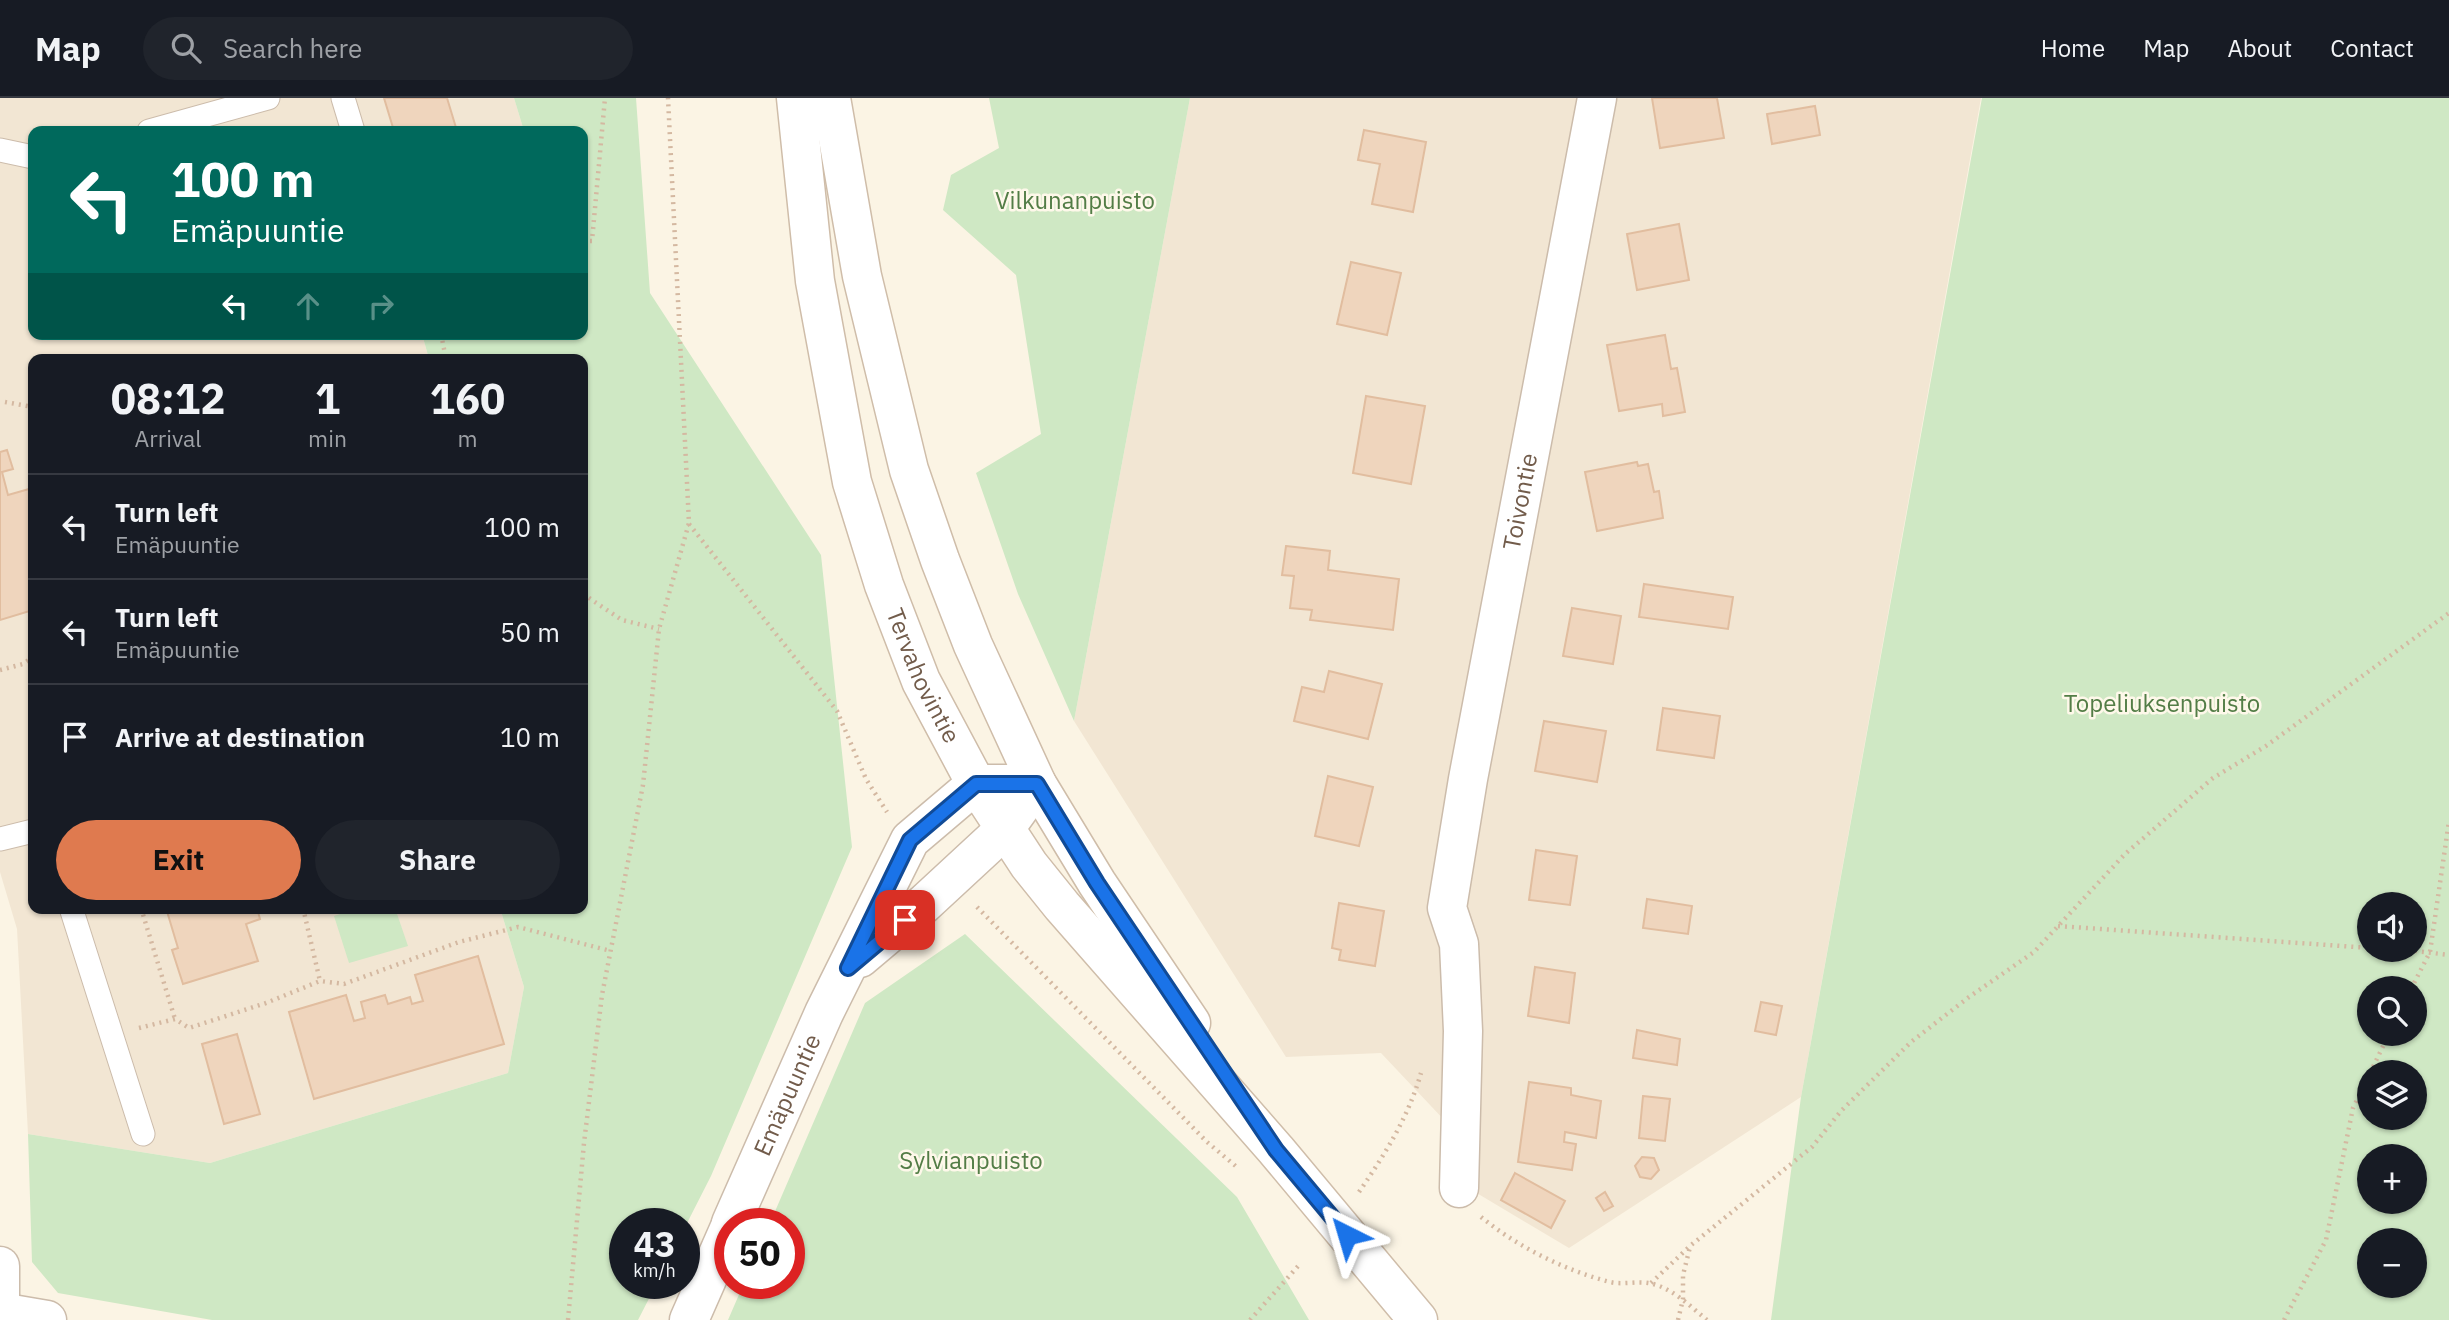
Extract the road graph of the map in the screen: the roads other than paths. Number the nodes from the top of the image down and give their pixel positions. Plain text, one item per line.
1 (268, 98) edge
2 (343, 98) edge
3 (796, 98) edge
4 (831, 98) edge
5 (1597, 98) edge
6 (167, 126) edge
7 (351, 126) edge
8 (0, 150) edge
9 (28, 156) edge
10 (976, 784) junction
11 (1037, 784) junction
12 (1004, 830) junction
13 (28, 832) edge
14 (0, 839) edge
15 (73, 914) edge
16 (848, 968) junction
17 (143, 1134) dead end
18 (1276, 1150) junction
19 (1459, 1188) road end
20 (738, 1208) edge
21 (714, 1263) edge
22 (0, 1266) edge
23 (0, 1314) edge
24 (47, 1320) edge
25 (689, 1320) edge
26 (1418, 1320) edge

1 - 6 lane
2 - 7 lane
3 - 10 main road, Tervahovintie
4 - 11 main road, Tervahovintie
5 - 19 main road, Toivontie
8 - 9 lane
10 - 11 main road
10 - 12 main road, Tervahovintie
10 - 16 main road, Emäpuuntie
11 - 12 main road, Emäpuuntie
11 - 18 main road, Tervahovintie
12 - 16 main road, Emäpuuntie
12 - 18 main road, Tervahovintie
13 - 14 lane
15 - 17 lane
16 - 20 main road, Emäpuuntie
18 - 26 main road, Tervahovintie
21 - 25 main road, Emäpuuntie
22 - 23 main road
23 - 24 main road

